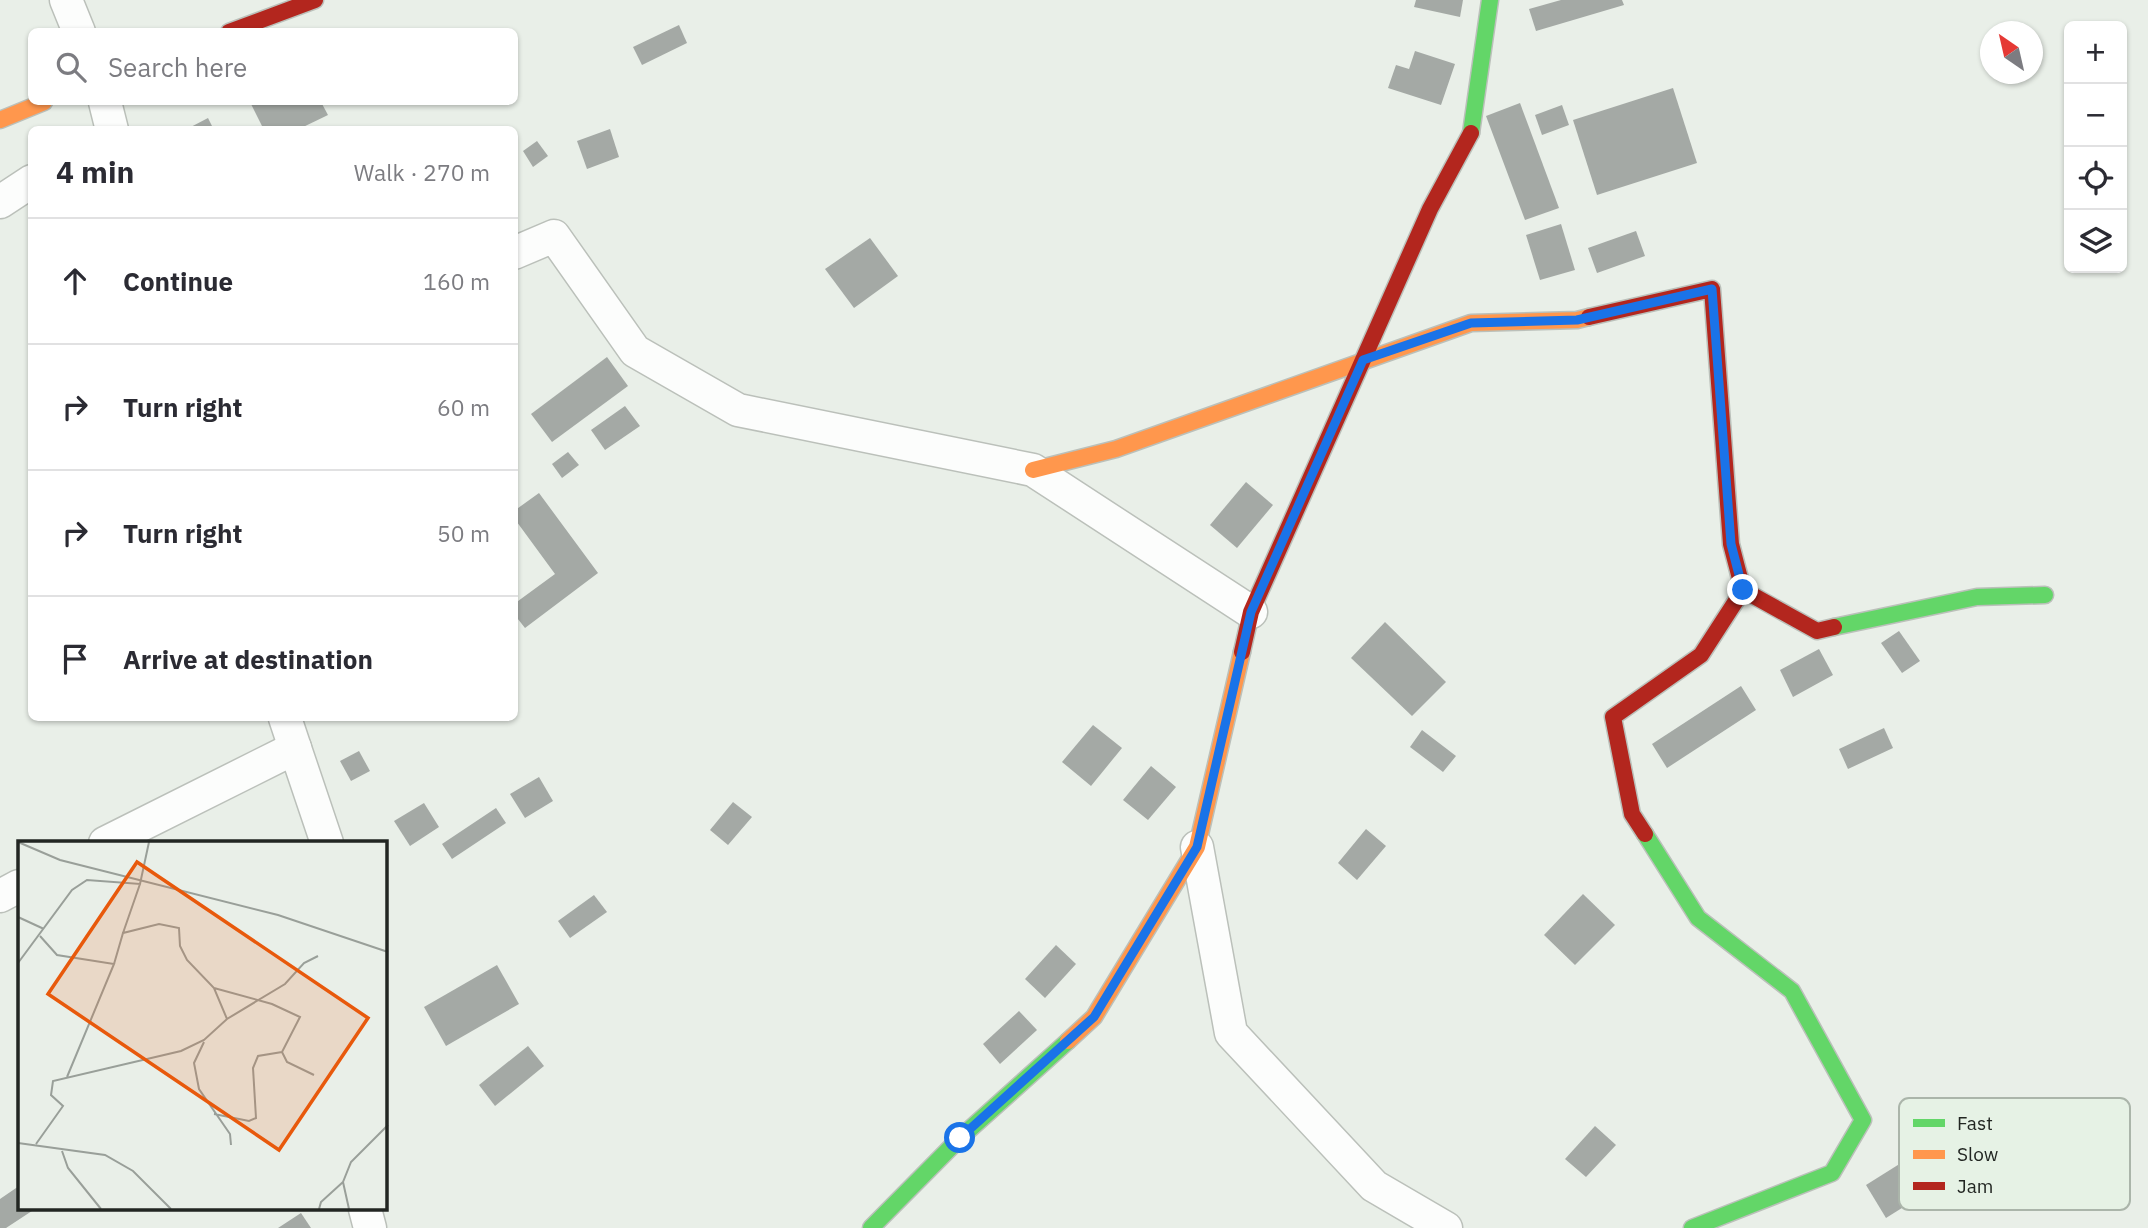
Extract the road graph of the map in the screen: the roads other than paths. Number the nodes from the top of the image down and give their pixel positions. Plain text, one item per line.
1 (66, 0) edge
2 (315, 0) edge
3 (1490, 0) edge
4 (77, 28) edge
5 (240, 28) edge
6 (37, 105) edge
7 (0, 120) edge
8 (28, 184) edge
9 (0, 202) edge
10 (518, 251) edge
11 (1363, 360) junction
12 (1033, 470) junction
13 (1743, 590) junction
14 (2045, 595) dead end
15 (1251, 612) junction
16 (286, 721) edge
17 (295, 748) junction
18 (109, 841) edge
19 (326, 841) edge
20 (1197, 847) junction
21 (18, 886) edge
22 (0, 895) edge
23 (365, 1210) edge
24 (370, 1228) edge
25 (871, 1228) edge
26 (1446, 1228) edge
27 (1692, 1228) edge

1 - 4 street
2 - 5 street
3 - 11 street
6 - 7 street
8 - 9 street
10 - 12 street
11 - 12 street
11 - 13 street
11 - 15 street
12 - 15 street
13 - 14 street
13 - 27 street
15 - 20 street
16 - 17 street
17 - 18 street
17 - 19 street
20 - 25 street
20 - 26 street
21 - 22 street
23 - 24 street

